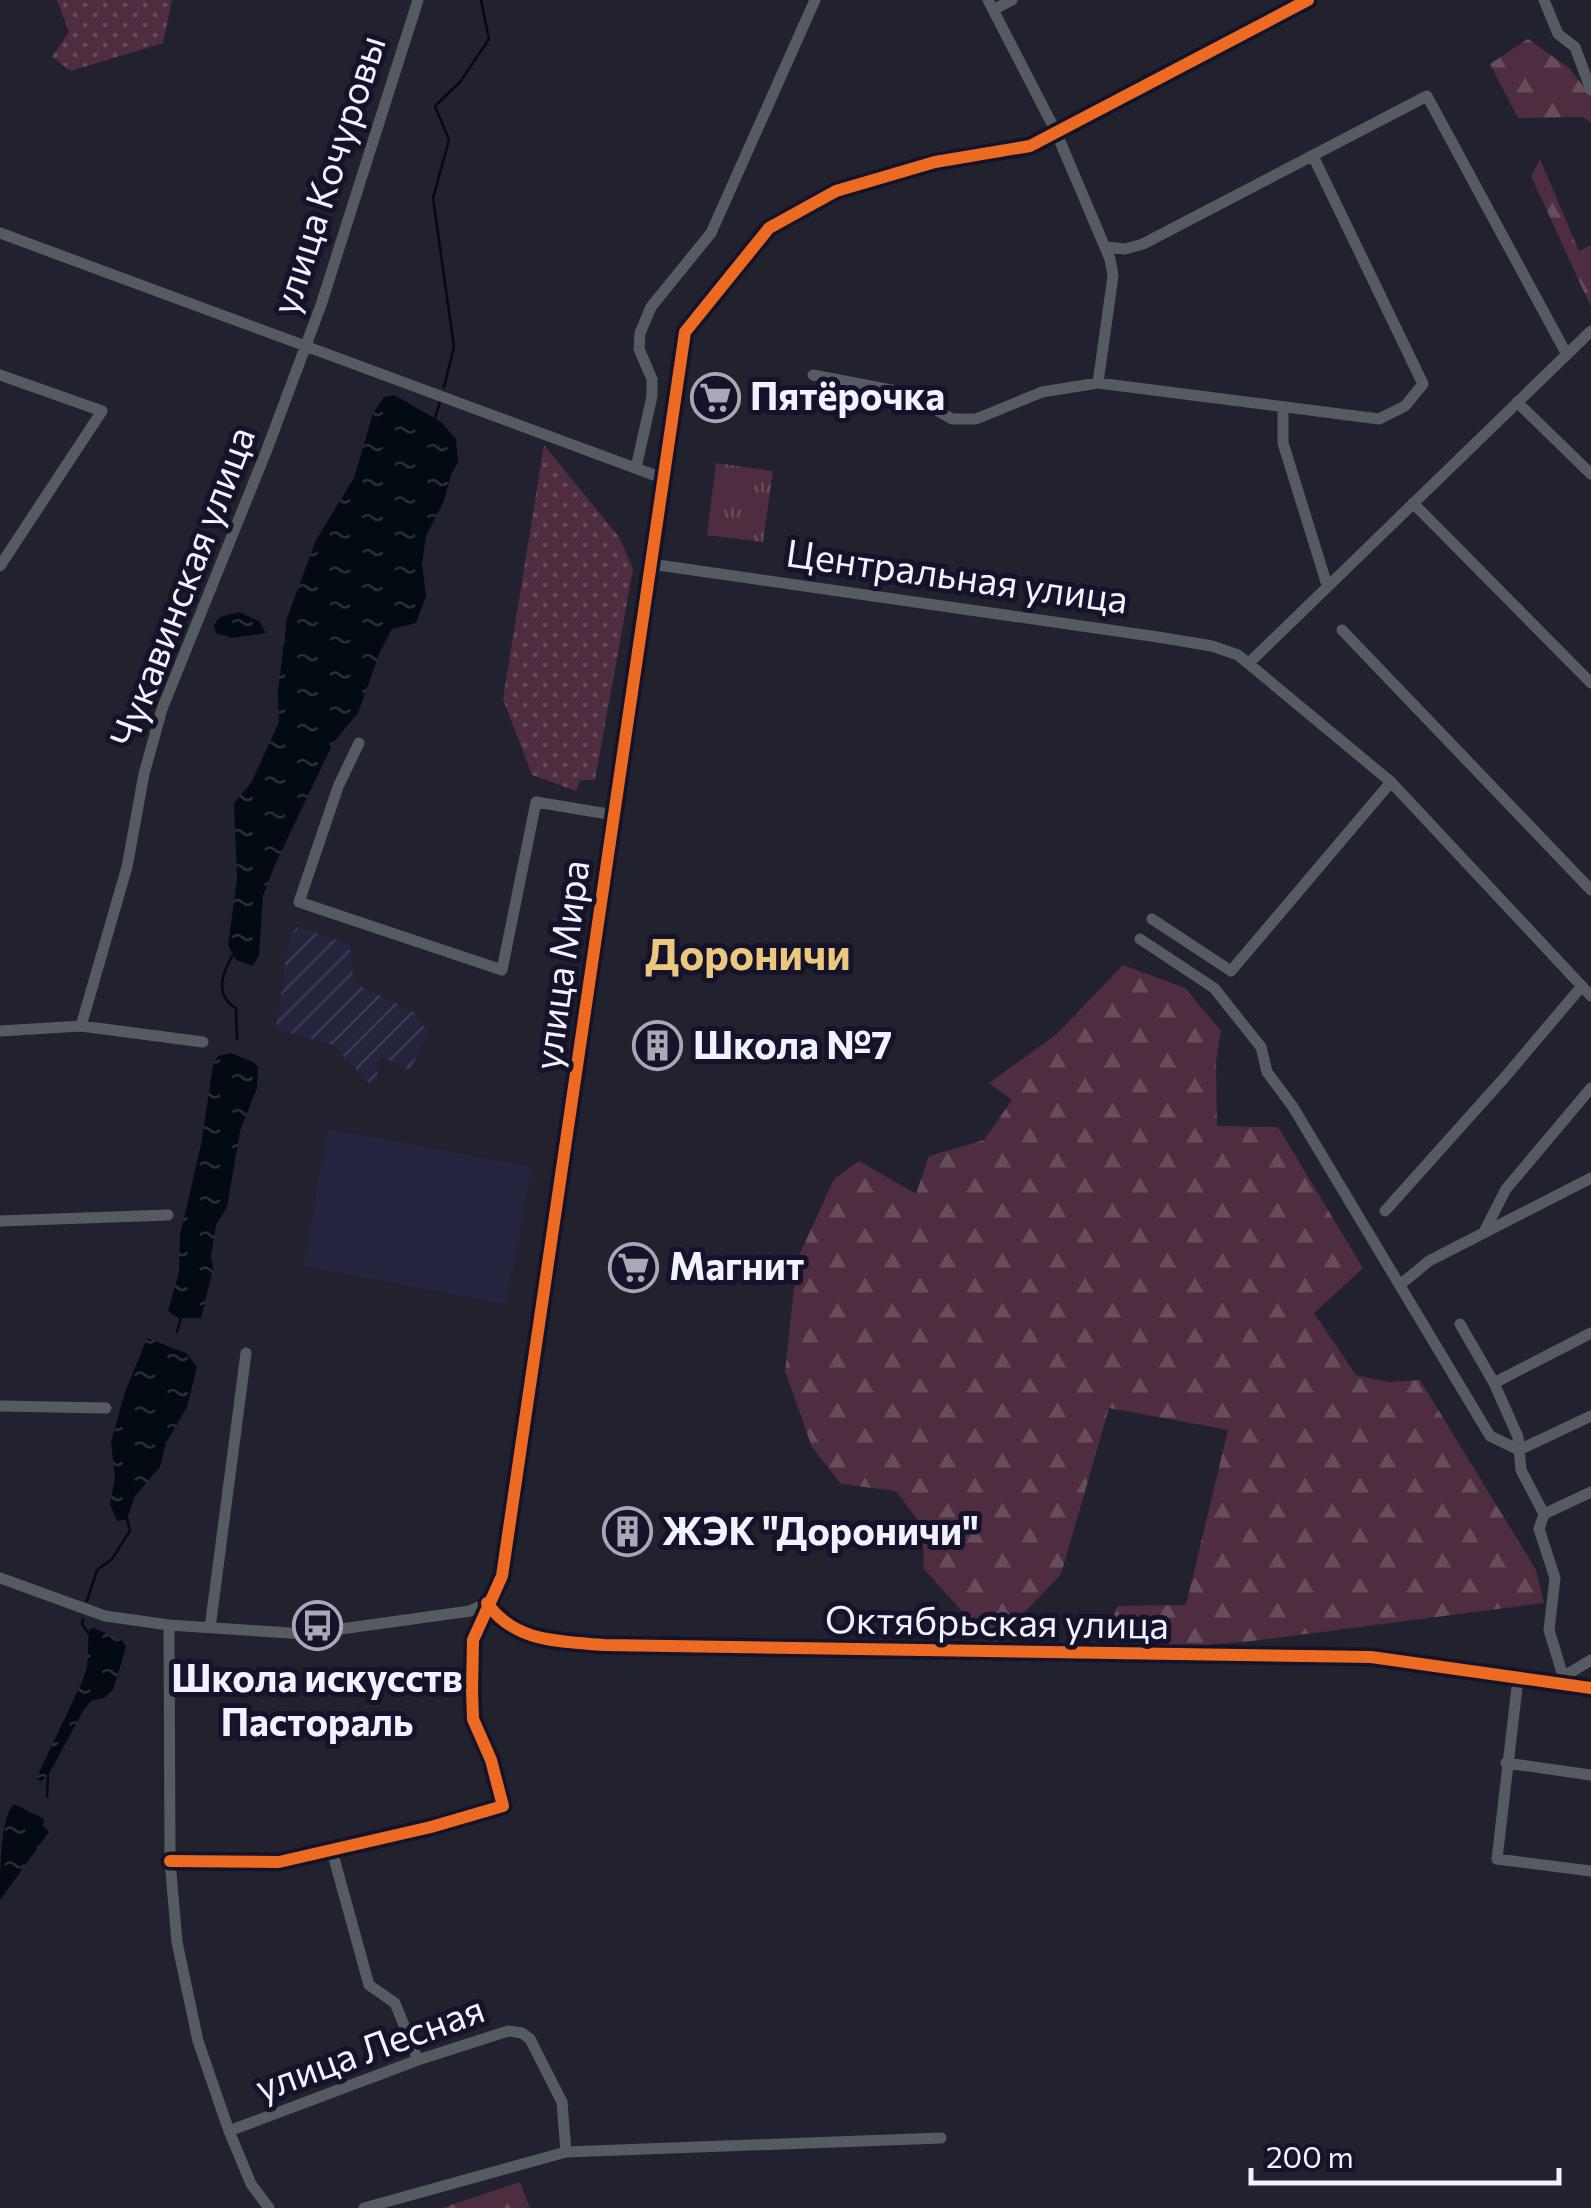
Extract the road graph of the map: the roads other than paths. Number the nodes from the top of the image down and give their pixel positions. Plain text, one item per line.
1 (418, 0) edge
2 (815, 0) edge
3 (1012, 0) edge
4 (1308, 0) edge
5 (1544, 0) edge
6 (991, 5) edge
7 (1591, 90) edge
8 (1056, 132) junction
9 (1313, 156) junction
10 (0, 233) edge
11 (1106, 247) junction
12 (1591, 331) edge
13 (305, 346) junction
14 (1566, 354) junction
15 (0, 375) edge
16 (813, 375) dead end
17 (1098, 383) junction
18 (1517, 402) junction
19 (1283, 409) junction
20 (636, 468) junction
21 (1591, 474) edge
22 (662, 478) junction
23 (1412, 504) junction
24 (652, 564) junction
25 (0, 566) edge
26 (1327, 585) junction
27 (1342, 630) dead end
28 (1250, 662) junction
29 (1591, 683) edge
30 (359, 742) dead end
31 (1391, 782) junction
32 (614, 815) junction
33 (1591, 890) edge
34 (1152, 919) dead end
35 (1140, 939) dead end
36 (1586, 991) edge
37 (80, 1026) junction
38 (0, 1031) edge
39 (204, 1042) dead end
40 (1591, 1088) edge
41 (1591, 1178) edge
42 (1385, 1211) dead end
43 (168, 1215) dead end
44 (0, 1221) edge
45 (1484, 1232) junction
46 (1401, 1284) junction
47 (1460, 1324) dead end
48 (1591, 1333) edge
49 (246, 1353) dead end
50 (1494, 1383) junction
51 (0, 1406) edge
52 (106, 1408) dead end
53 (1591, 1416) edge
54 (1519, 1450) junction
55 (1591, 1492) edge
56 (1544, 1514) junction
57 (0, 1578) edge
58 (487, 1603) junction
59 (169, 1626) junction
60 (210, 1628) junction
61 (1591, 1660) edge
62 (1518, 1678) junction
63 (1560, 1680) junction
64 (1591, 1688) edge
65 (1506, 1763) junction
66 (1591, 1775) edge
67 (332, 1851) junction
68 (170, 1861) junction
69 (1591, 1871) edge
70 (418, 2060) junction
71 (229, 2131) junction
72 (941, 2138) dead end
73 (566, 2152) junction
74 (269, 2208) edge
75 (364, 2208) edge

1 - 13 street, улица Кочуровы
2 - 20 street
3 - 6 street
4 - 8 street
5 - 7 street
6 - 8 street
8 - 11 street
8 - 22 street, улица Мира
9 - 11 street
9 - 14 street
9 - 19 street
10 - 13 street, улица Кочуровы
11 - 17 street
12 - 14 street
13 - 20 street
13 - 37 street, Чукавинская улица
14 - 18 street
15 - 25 street
16 - 17 street
17 - 19 street
18 - 21 street
18 - 23 street
19 - 26 street
20 - 22 street
22 - 24 street, улица Мира
23 - 26 street
23 - 29 street
24 - 28 street, Центральная улица
24 - 32 street, улица Мира
26 - 28 street
27 - 33 street
28 - 31 street
30 - 32 street
31 - 34 street
31 - 36 street
32 - 58 street, улица Мира
35 - 46 street
36 - 42 street
37 - 38 street
37 - 39 street
40 - 45 street
41 - 45 street
43 - 44 street
45 - 46 street
46 - 54 street
47 - 50 street
48 - 50 street
49 - 60 street
50 - 54 street
51 - 52 street
53 - 54 street
54 - 56 street
55 - 56 street
56 - 63 street
57 - 59 street
58 - 60 street
58 - 62 street, Октябрьская улица
58 - 67 street, улица Мира
59 - 60 street
59 - 68 street
61 - 63 street
62 - 63 street, Октябрьская улица
62 - 65 street
63 - 64 street, Октябрьская улица
65 - 66 street
65 - 69 street
67 - 68 street
67 - 70 street
68 - 71 street
70 - 71 street, улица Лесная
70 - 73 street, улица Лесная
71 - 74 street
72 - 73 street
73 - 75 street

